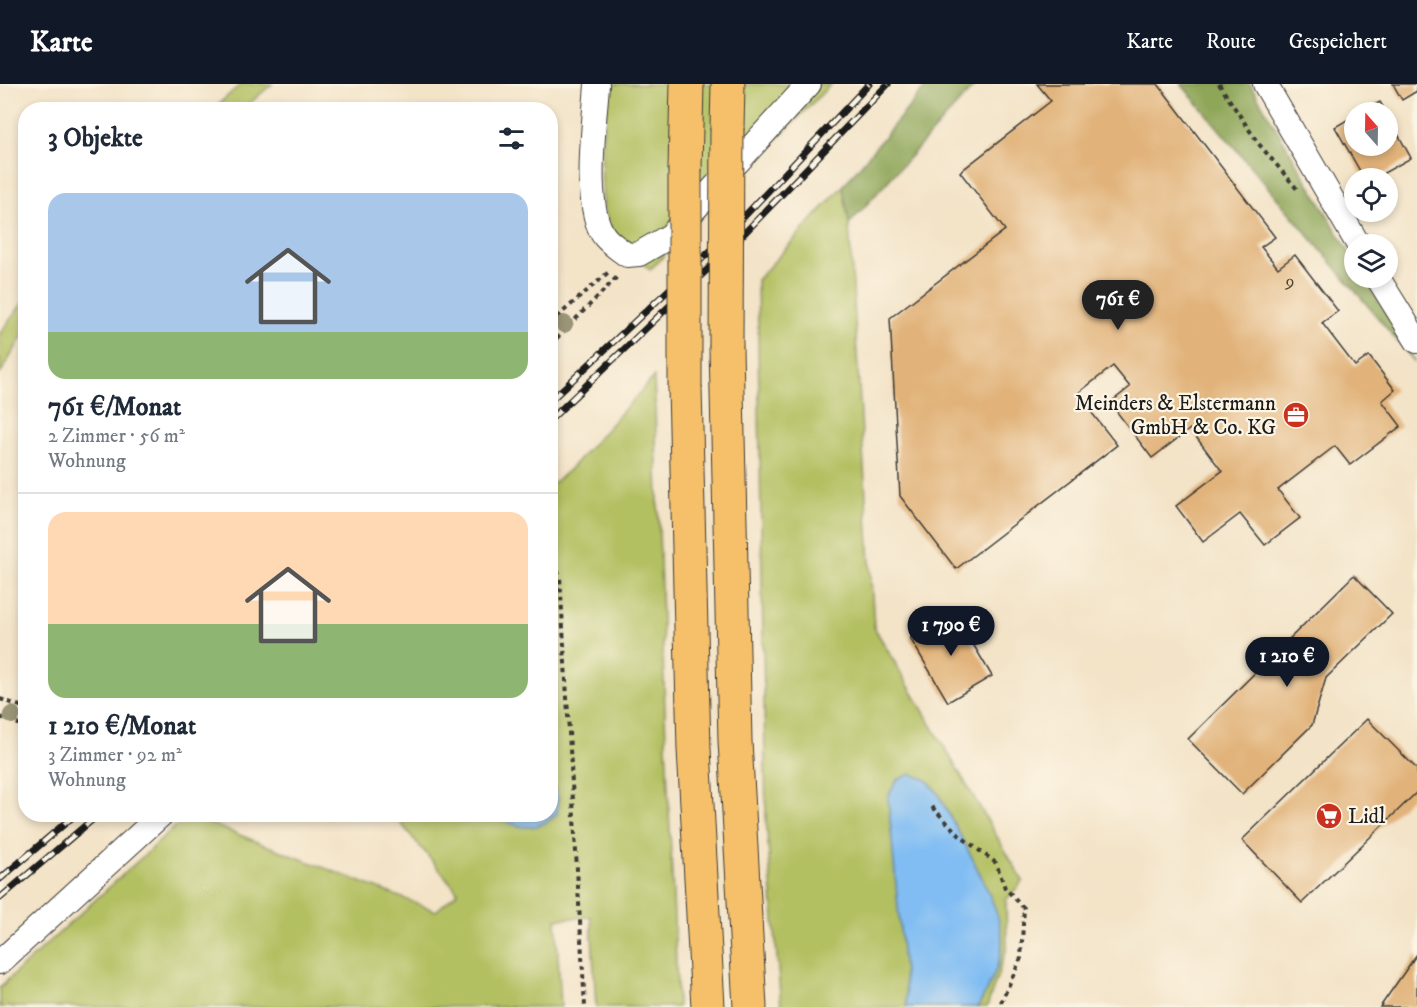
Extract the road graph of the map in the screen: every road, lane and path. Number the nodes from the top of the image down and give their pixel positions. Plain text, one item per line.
1 (597, 84) edge
2 (687, 84) edge
3 (728, 84) edge
4 (809, 84) edge
5 (1219, 84) edge
6 (1265, 84) edge
7 (1300, 192) dead end
8 (1352, 234) edge
9 (633, 255) junction
10 (1384, 288) edge
11 (558, 316) edge
12 (558, 336) edge
13 (1417, 341) edge
14 (558, 571) edge
15 (0, 699) edge
16 (18, 705) edge
17 (0, 717) edge
18 (18, 724) edge
19 (932, 807) dead end
20 (153, 822) edge
21 (746, 944) junction
22 (0, 962) edge
23 (585, 1007) edge
24 (708, 1007) edge
25 (750, 1007) edge
26 (758, 1007) edge
27 (999, 1007) edge

1 - 9 street
2 - 24 highway, bridge
3 - 21 highway, bridge
4 - 9 street
5 - 7 path
6 - 8 street
9 - 11 path
9 - 12 path
10 - 13 street
14 - 23 path
15 - 16 path
17 - 18 path
19 - 27 path
20 - 22 street
21 - 25 highway
21 - 26 highway

